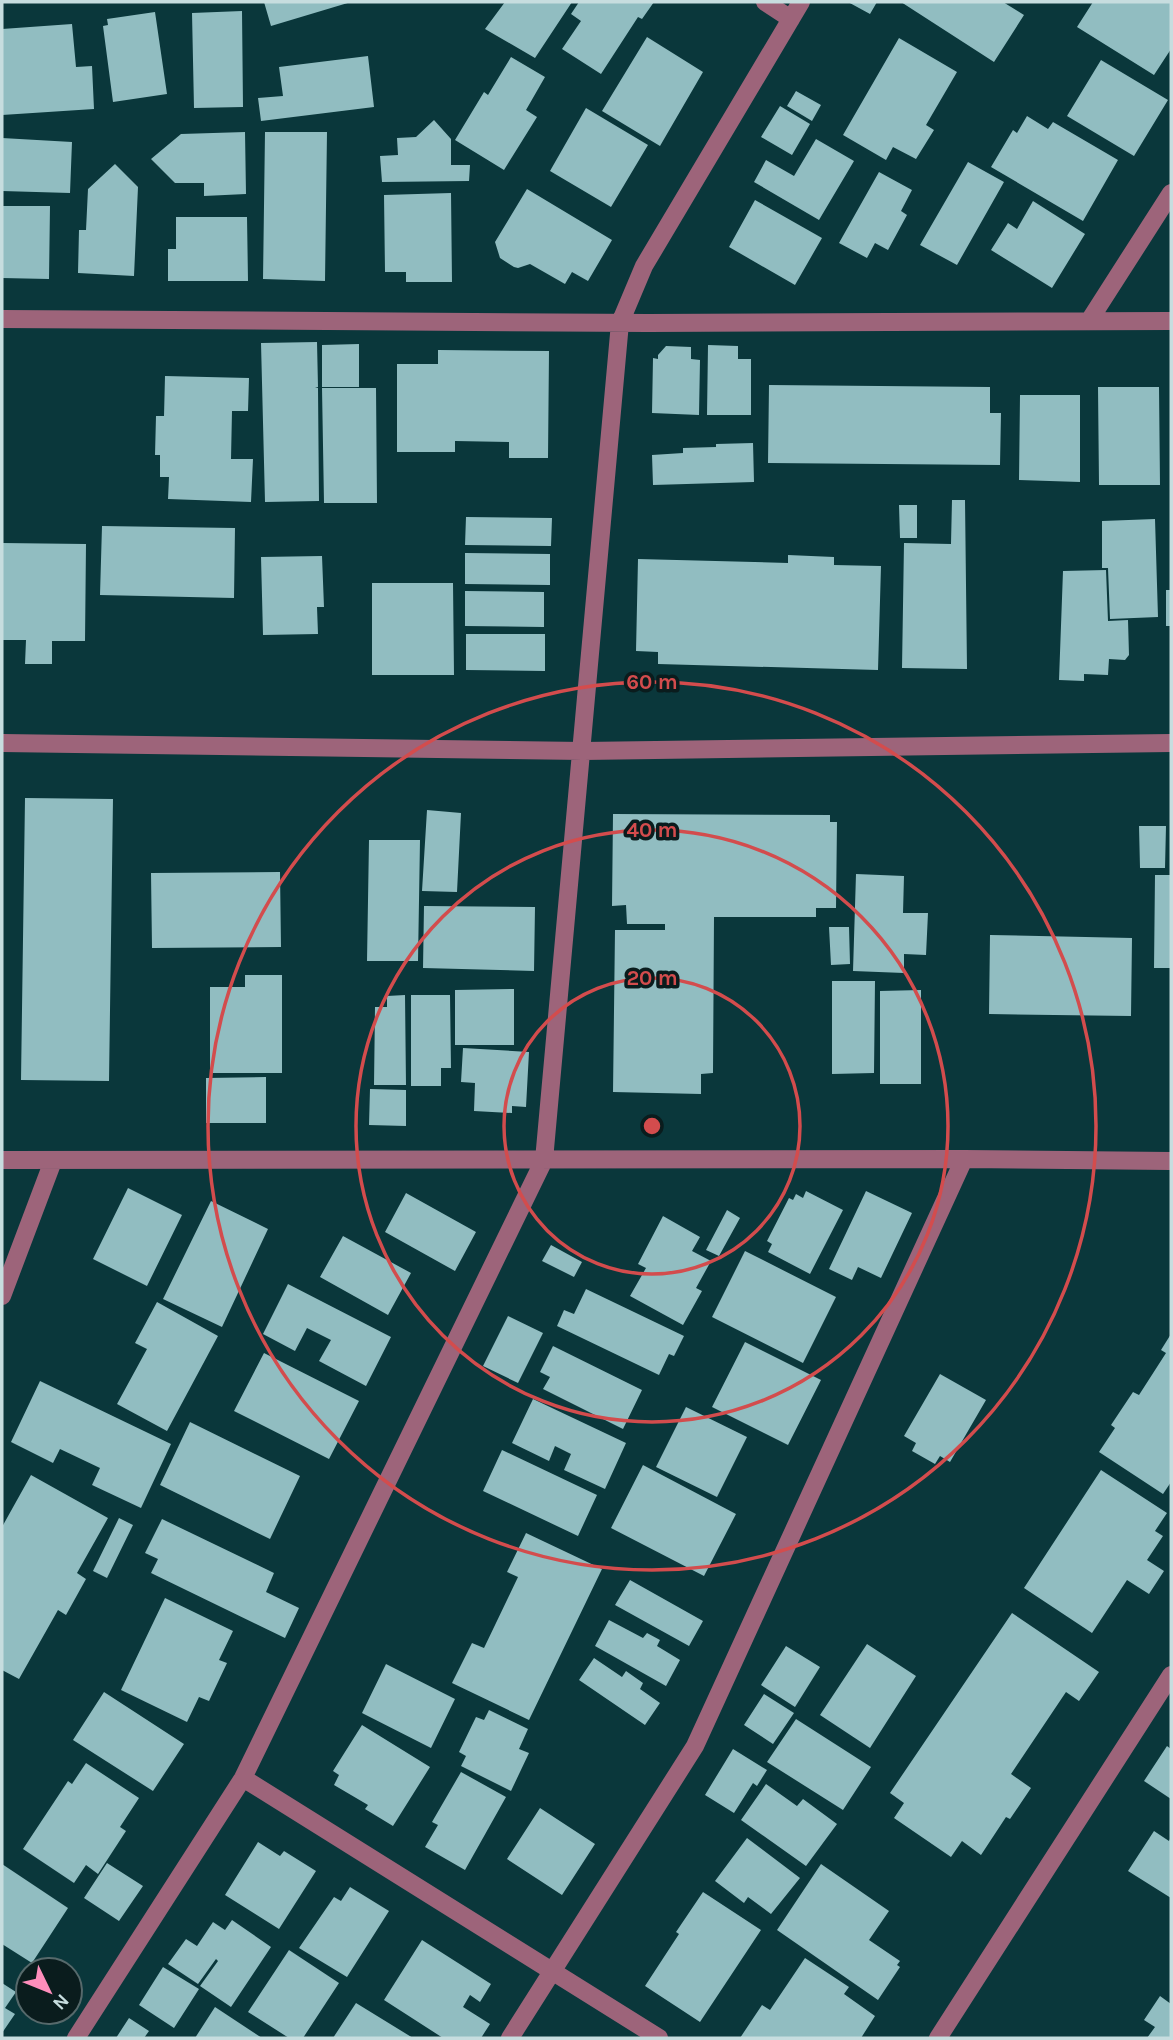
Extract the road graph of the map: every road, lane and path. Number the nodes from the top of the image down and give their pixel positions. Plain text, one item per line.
1 (765, 2) edge
2 (801, 2) edge
3 (791, 19) junction
4 (1171, 192) edge
5 (2, 318) edge
6 (1089, 321) junction
7 (1171, 321) edge
8 (620, 323) junction
9 (2, 743) edge
10 (1171, 743) edge
11 (583, 751) junction
12 (964, 1159) junction
13 (2, 1160) edge
14 (544, 1160) junction
15 (53, 1161) junction
16 (1171, 1161) edge
17 (2, 1296) edge
18 (1171, 1675) edge
19 (243, 1778) junction
20 (553, 1972) junction
21 (76, 2038) edge
22 (510, 2038) edge
23 (659, 2038) edge
24 (938, 2038) edge

1 - 3 street
2 - 3 street
3 - 8 street
4 - 6 street
5 - 8 street
6 - 7 street
6 - 8 street
8 - 11 street
9 - 11 street
10 - 11 street
11 - 14 street
12 - 14 street
12 - 16 street
12 - 20 street
13 - 15 street
14 - 15 street
14 - 19 street
15 - 17 street
18 - 24 street
19 - 20 street
19 - 21 street
20 - 22 street
20 - 23 street

